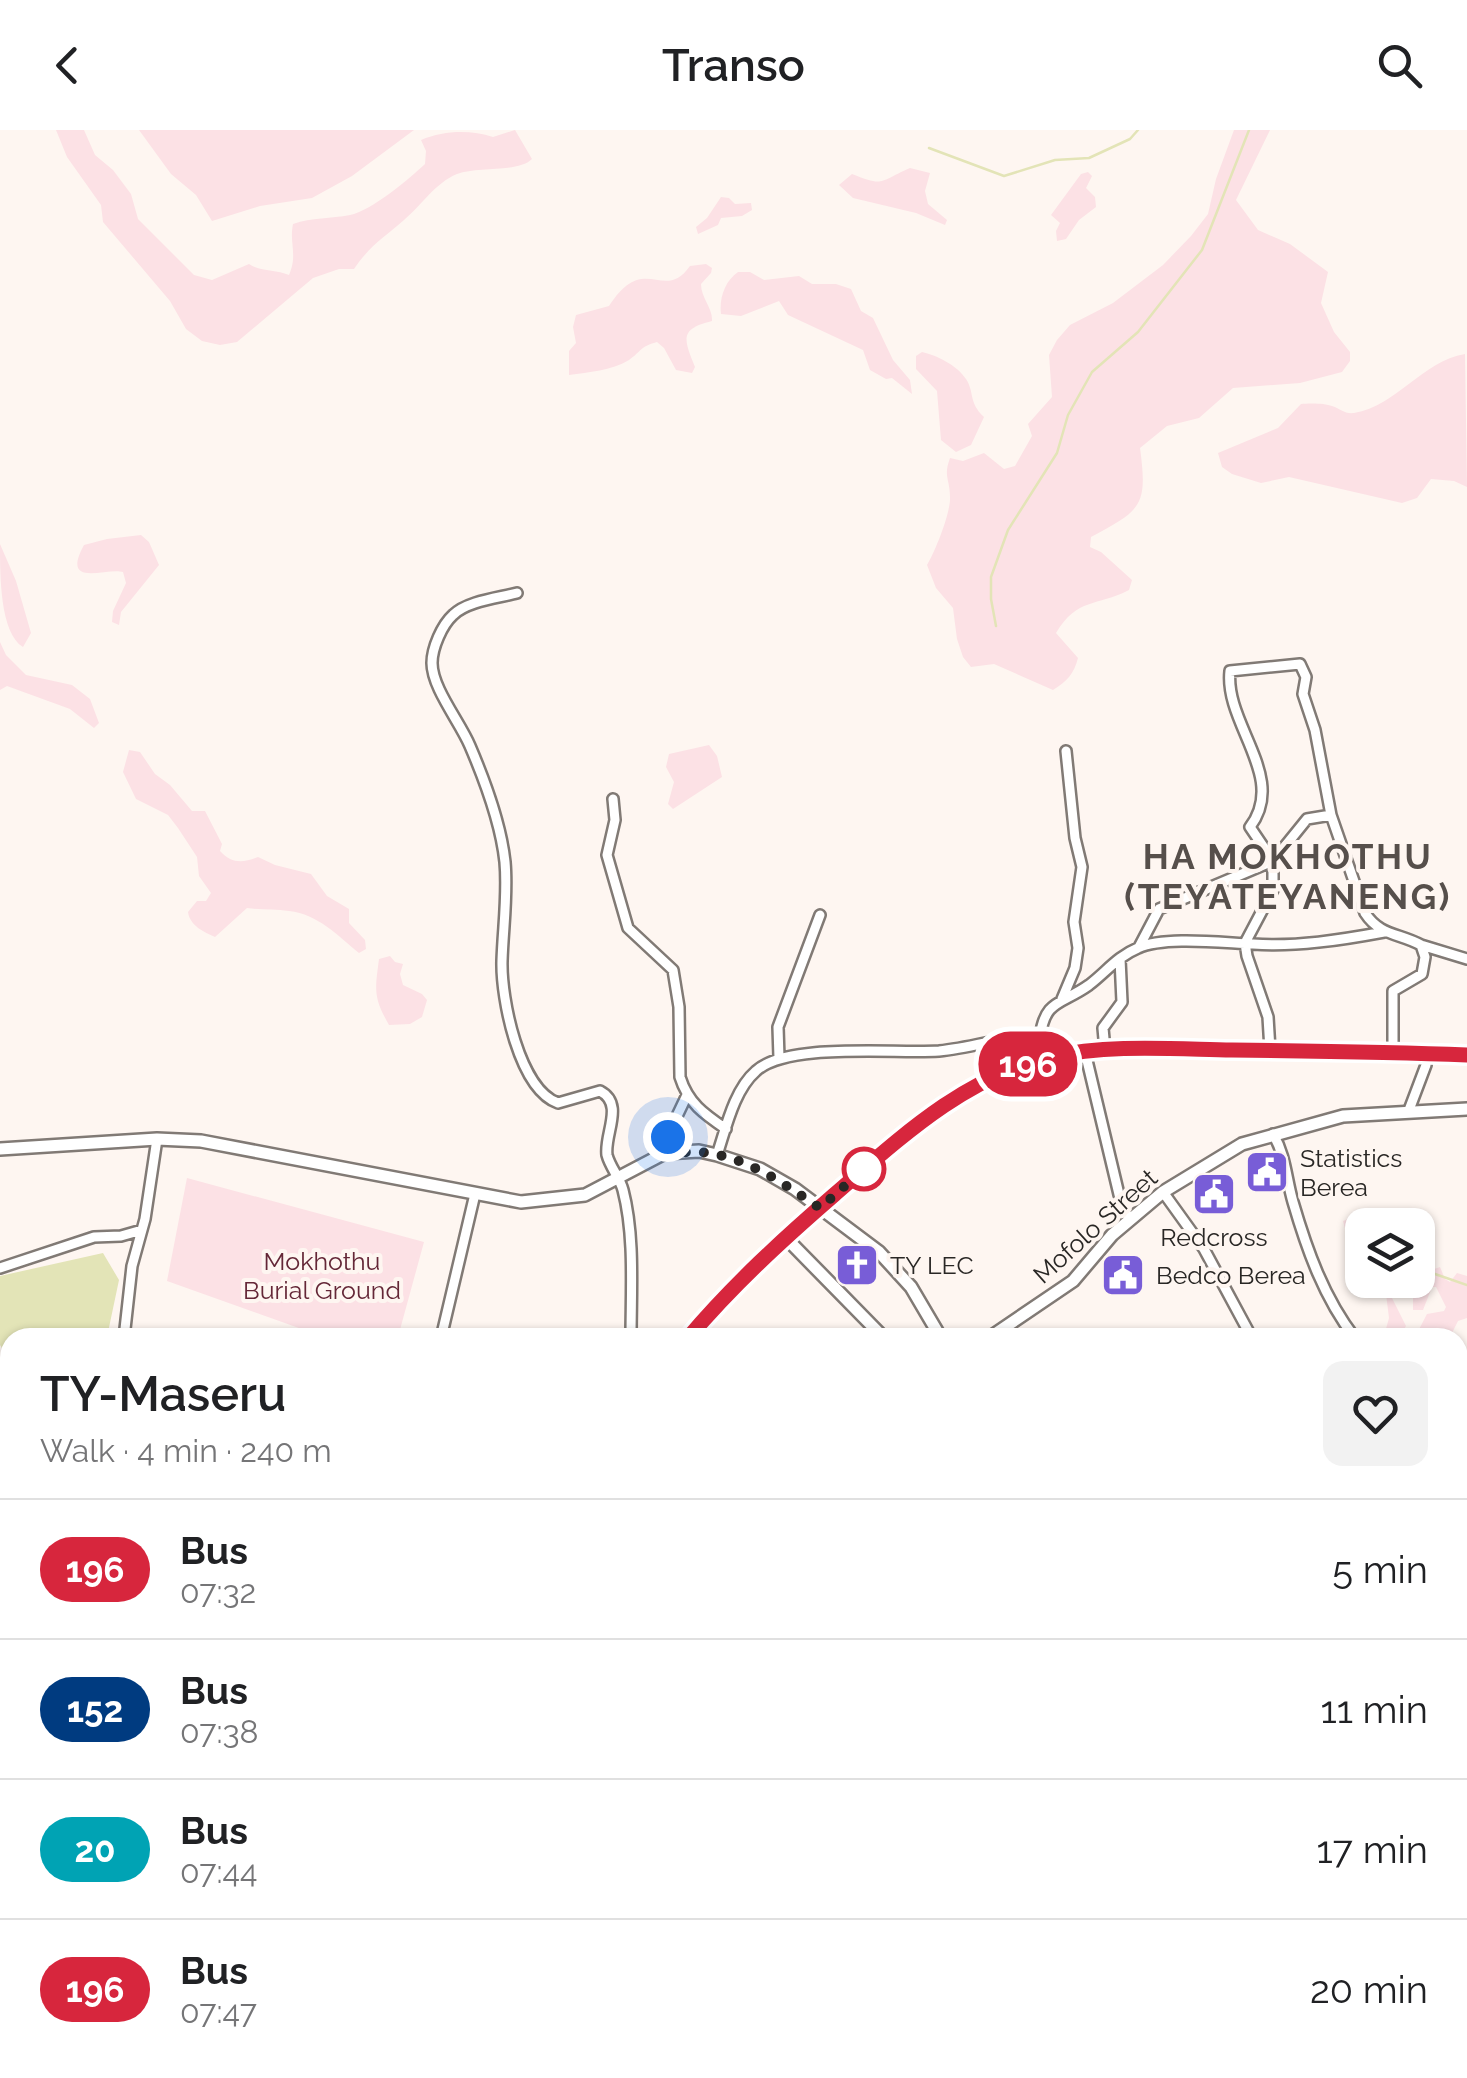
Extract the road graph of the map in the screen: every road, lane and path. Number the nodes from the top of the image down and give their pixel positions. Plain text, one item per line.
1 (517, 593) dead end
2 (1066, 751) dead end
3 (613, 799) dead end
4 (1331, 816) junction
5 (1273, 861) junction
6 (820, 916) dead end
7 (1384, 932) junction
8 (1246, 943) junction
9 (1421, 944) junction
10 (1139, 947) junction
11 (1120, 959) junction
12 (1467, 959) edge
13 (1061, 1002) junction
14 (1040, 1037) junction
15 (1105, 1050) junction
16 (1270, 1050) junction
17 (1393, 1051) junction
18 (1085, 1052) junction
19 (1426, 1053) junction
20 (1467, 1055) edge
21 (1052, 1057) junction
22 (779, 1058) junction
23 (686, 1095) junction
24 (1467, 1108) edge
25 (1409, 1110) junction
26 (726, 1129) junction
27 (1273, 1134) junction
28 (157, 1139) junction
29 (0, 1150) edge
30 (666, 1153) junction
31 (717, 1154) junction
32 (618, 1180) junction
33 (1164, 1192) junction
34 (475, 1194) junction
35 (820, 1208) junction
36 (1130, 1219) junction
37 (142, 1230) junction
38 (785, 1237) junction
39 (0, 1268) edge
40 (125, 1328) edge
41 (442, 1328) edge
42 (632, 1328) edge
43 (696, 1328) edge
44 (874, 1328) edge
45 (935, 1328) edge
46 (1005, 1328) edge
47 (1247, 1328) edge
48 (1347, 1328) edge

1 - 32 street
2 - 13 street
3 - 23 street
4 - 5 street
4 - 5 street
4 - 7 street
5 - 8 street
5 - 10 street
6 - 22 street
7 - 8 street
7 - 9 street
8 - 10 street
8 - 16 street
9 - 12 street
9 - 17 street
10 - 11 street
11 - 13 street
11 - 15 street
13 - 14 street
14 - 21 street
14 - 22 street
15 - 16 main road
15 - 18 main road
16 - 17 main road
17 - 19 main road
18 - 21 main road
18 - 36 street
19 - 20 main road
19 - 25 street
21 - 35 main road
22 - 26 street
23 - 26 street
23 - 30 street
24 - 25 main road, Mofolo Street
25 - 27 main road, Mofolo Street
26 - 31 street
27 - 33 main road, Mofolo Street
27 - 48 street
28 - 29 main road
28 - 34 main road
28 - 37 street
30 - 31 main road
30 - 32 main road
31 - 35 main road
32 - 34 main road
32 - 42 street
33 - 36 main road, Mofolo Street
33 - 47 street
34 - 41 street
35 - 38 main road
35 - 45 main road
36 - 46 main road, Mofolo Street
37 - 39 street
37 - 40 street
38 - 43 main road
38 - 44 main road

